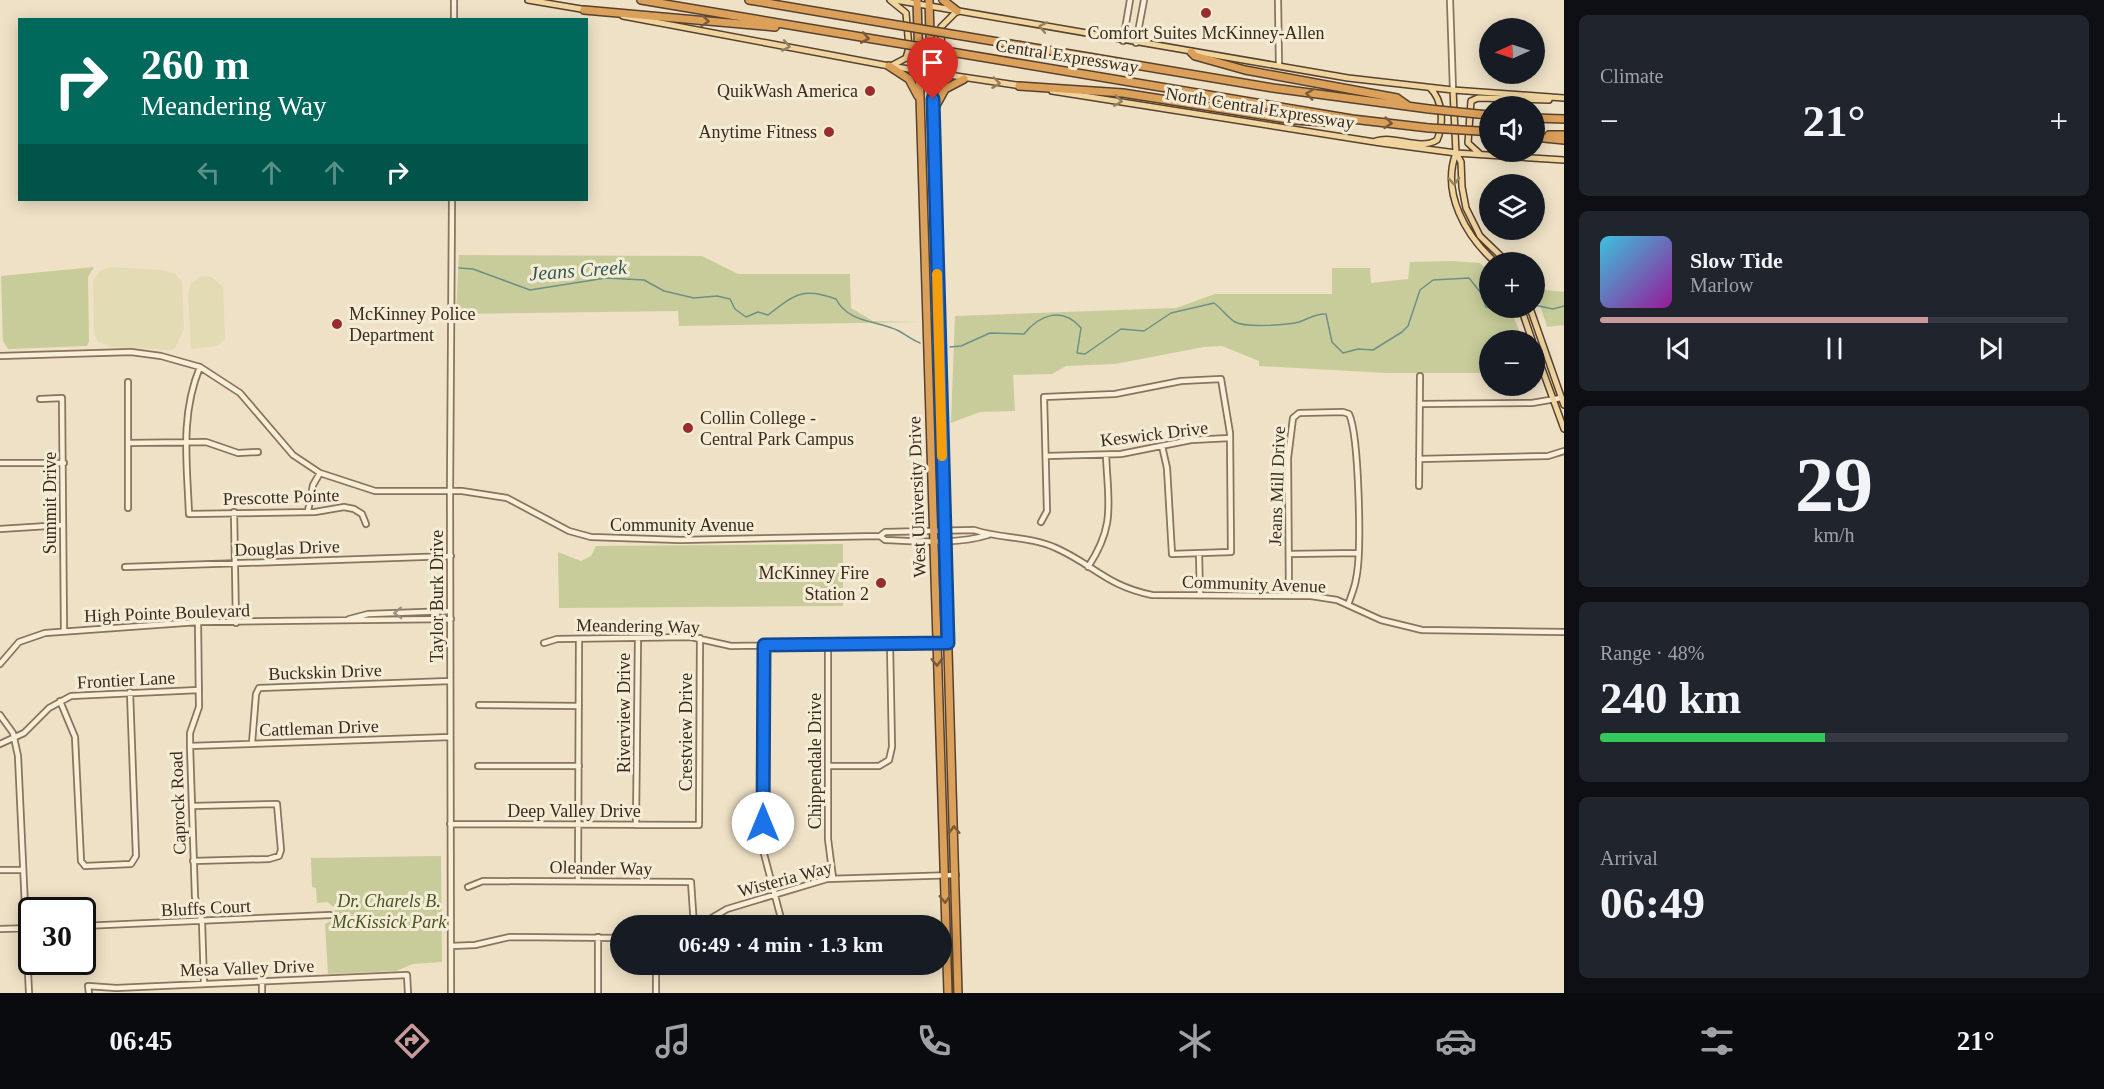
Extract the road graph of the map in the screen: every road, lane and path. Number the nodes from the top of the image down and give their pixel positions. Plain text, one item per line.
1 (454, 0) edge
2 (528, 0) edge
3 (641, 0) edge
4 (749, 0) edge
5 (790, 0) edge
6 (890, 0) edge
7 (895, 0) edge
8 (943, 0) edge
9 (1130, 0) edge
10 (1144, 0) edge
11 (1278, 0) edge
12 (1450, 0) edge
13 (917, 2) edge
14 (929, 3) edge
15 (798, 8) junction
16 (584, 10) junction
17 (957, 10) junction
18 (454, 18) edge
19 (828, 32) junction
20 (1123, 41) junction
21 (1136, 43) junction
22 (1191, 52) junction
23 (889, 66) junction
24 (1279, 66) junction
25 (919, 71) junction
26 (932, 74) junction
27 (964, 79) junction
28 (1019, 86) junction
29 (1430, 88) junction
30 (1453, 90) junction
31 (1479, 98) edge
32 (1563, 98) edge
33 (920, 100) junction
34 (1545, 100) edge
35 (1409, 107) junction
36 (933, 111) junction
37 (1479, 114) edge
38 (1545, 118) edge
39 (1352, 119) junction
40 (1564, 119) edge
41 (1479, 131) edge
42 (1564, 135) edge
43 (1545, 136) edge
44 (1545, 137) edge
45 (1564, 140) edge
46 (1374, 142) junction
47 (1456, 153) junction
48 (1479, 153) edge
49 (1479, 154) edge
50 (1545, 159) edge
51 (1564, 160) edge
52 (934, 182) junction
53 (922, 183) junction
54 (452, 201) edge
55 (1472, 222) junction
56 (1466, 229) junction
57 (1484, 252) edge
58 (1496, 252) edge
59 (1534, 318) edge
60 (0, 356) edge
61 (1550, 364) junction
62 (1545, 366) edge
63 (200, 367) junction
64 (1420, 376) dead end
65 (1545, 376) edge
66 (128, 382) dead end
67 (1561, 398) junction
68 (40, 399) dead end
69 (1554, 401) junction
70 (1420, 404) junction
71 (1564, 405) edge
72 (1564, 429) edge
73 (1230, 438) junction
74 (186, 441) junction
75 (128, 443) junction
76 (1162, 446) junction
77 (1564, 451) edge
78 (258, 452) dead end
79 (1106, 455) junction
80 (1046, 456) junction
81 (1419, 459) junction
82 (0, 463) edge
83 (64, 463) junction
84 (320, 473) junction
85 (1419, 486) dead end
86 (450, 491) junction
87 (128, 508) dead end
88 (308, 511) junction
89 (234, 512) junction
90 (1041, 522) dead end
91 (366, 524) dead end
92 (63, 525) junction
93 (0, 529) edge
94 (944, 531) junction
95 (934, 532) junction
96 (988, 535) junction
97 (880, 536) junction
98 (934, 540) junction
99 (944, 541) junction
100 (1199, 553) junction
101 (1288, 554) junction
102 (1357, 554) junction
103 (451, 556) junction
104 (235, 563) junction
105 (125, 567) dead end
106 (1088, 567) junction
107 (1200, 595) junction
108 (1289, 595) junction
109 (1348, 605) junction
110 (450, 611) junction
111 (451, 619) junction
112 (347, 620) junction
113 (198, 622) junction
114 (236, 622) junction
115 (64, 631) junction
116 (1564, 632) edge
117 (638, 638) junction
118 (700, 638) junction
119 (579, 639) junction
120 (544, 643) dead end
121 (937, 643) junction
122 (948, 643) junction
123 (828, 644) junction
124 (890, 644) junction
125 (764, 645) junction
126 (0, 664) edge
127 (450, 681) junction
128 (199, 690) junction
129 (130, 692) junction
130 (60, 700) junction
131 (479, 705) dead end
132 (579, 706) junction
133 (0, 715) edge
134 (450, 737) junction
135 (15, 738) junction
136 (252, 743) junction
137 (0, 744) edge
138 (190, 746) junction
139 (478, 766) dead end
140 (579, 766) junction
141 (828, 766) junction
142 (192, 806) junction
143 (450, 824) junction
144 (578, 825) junction
145 (636, 825) junction
146 (699, 825) joint
147 (194, 861) junction
148 (0, 870) edge
149 (23, 870) junction
150 (944, 875) junction
151 (956, 875) junction
152 (833, 878) junction
153 (578, 881) junction
154 (468, 886) dead end
155 (774, 894) junction
156 (26, 897) edge
157 (330, 915) dead end
158 (695, 915) edge
159 (716, 915) edge
160 (780, 915) edge
161 (202, 922) junction
162 (96, 926) edge
163 (18, 928) edge
164 (0, 929) edge
165 (598, 937) junction
166 (610, 938) edge
167 (451, 946) junction
168 (29, 975) edge
169 (656, 975) edge
170 (262, 981) junction
171 (204, 983) junction
172 (29, 993) edge
173 (89, 993) edge
174 (262, 993) edge
175 (408, 993) edge
176 (451, 993) edge
177 (598, 993) edge
178 (656, 993) edge
179 (948, 993) edge
180 (958, 993) edge

1 - 18 street
2 - 16 main road, North Central Expressway
3 - 19 highway, Central Expressway
4 - 15 highway, Central Expressway
5 - 15 highway
6 - 23 main road
7 - 13 main road
8 - 17 highway
9 - 20 street
10 - 21 street
11 - 24 street
12 - 30 street
13 - 14 main road
13 - 25 highway, West University Drive
14 - 17 main road
14 - 26 highway, West University Drive
35 -> 15 highway, Central Expressway, bridge
16 -> 19 highway
16 -> 23 main road, North Central Expressway
20 -> 17 main road
17 - 27 main road
19 -> 39 highway, Central Expressway, bridge
20 - 21 main road
21 - 22 main road
22 - 24 main road
22 - 35 highway
23 - 25 main road, North Central Expressway
23 - 33 highway
24 - 29 main road
25 - 26 main road, North Central Expressway
25 - 33 highway, West University Drive
26 - 27 main road, North Central Expressway
26 - 36 highway, West University Drive
27 -> 28 main road, North Central Expressway
27 - 36 highway
28 - 39 highway
28 -> 46 main road, North Central Expressway
29 - 30 main road
29 - 46 main road
30 - 32 main road
30 - 47 main road
31 - 48 main road
32 - 34 main road
33 - 53 highway, West University Drive
35 - 37 highway, Central Expressway, bridge
36 - 52 highway, West University Drive
38 - 40 highway
39 -> 41 highway, Central Expressway, bridge
42 - 43 highway
44 - 45 highway
46 - 47 main road, North Central Expressway
47 - 49 main road, North Central Expressway
47 - 55 main road
47 -> 56 main road
50 - 51 main road, North Central Expressway
52 - 53 highway
52 - 94 highway, West University Drive
53 - 95 highway, West University Drive
54 - 86 street, Taylor Burk Drive
55 - 56 main road
55 - 58 main road
56 - 57 main road
59 - 61 main road
60 - 63 street, Community Avenue
61 - 62 main road
61 - 67 main road
63 - 74 street
63 - 84 street, Community Avenue
64 - 70 street
65 - 69 main road
66 - 75 street
67 - 69 street
67 - 71 main road
68 - 83 street, Summit Drive
69 - 70 street
69 - 72 main road
70 - 81 street
73 - 76 street, Keswick Drive
73 - 80 street
73 - 100 street
74 - 75 street
74 - 78 street
74 - 89 street, Prescotte Pointe
75 - 87 street
76 - 79 street, Keswick Drive
76 - 100 street
77 - 81 street
79 - 80 street, Keswick Drive
79 - 106 street
80 - 90 street
81 - 85 street
82 - 83 street
83 - 92 street, Summit Drive
84 - 86 street, Community Avenue
84 - 88 street
86 - 97 street, Community Avenue
86 - 103 street, Taylor Burk Drive
88 - 89 street, Prescotte Pointe
88 - 91 street, Prescotte Pointe
89 - 104 street
92 - 93 street
92 - 115 street, Summit Drive
94 - 95 street, Community Avenue
94 - 96 street, Community Avenue
94 - 99 highway, West University Drive
95 - 97 street, Community Avenue
95 - 98 highway, West University Drive
96 - 99 street, Community Avenue
96 - 106 street, Community Avenue
97 - 98 street, Community Avenue
98 - 99 street, Community Avenue
98 - 121 highway, West University Drive
99 - 122 highway, West University Drive
100 - 107 street
101 - 102 street
101 - 102 street, Jeans Mill Drive
101 - 108 street, Jeans Mill Drive
102 - 109 street
103 - 104 street, Douglas Drive
103 - 110 street, Taylor Burk Drive
104 - 105 street, Douglas Drive
104 - 114 street
106 - 107 street, Community Avenue
107 - 108 street, Community Avenue
108 - 109 street, Community Avenue
109 - 116 street, Community Avenue
110 - 111 street, Taylor Burk Drive
110 -> 112 street, High Pointe Boulevard
111 - 112 street, High Pointe Boulevard
111 - 127 street, Taylor Burk Drive
112 - 114 street, High Pointe Boulevard
113 - 114 street, High Pointe Boulevard
113 - 115 street, High Pointe Boulevard
113 - 128 street, Caprock Road
115 - 126 street, High Pointe Boulevard
117 - 118 street, Meandering Way
117 - 119 street, Meandering Way
117 - 145 street, Riverview Drive
118 - 125 street, Meandering Way
118 - 146 street, Crestview Drive
119 - 120 street, Meandering Way
119 - 132 street
121 - 122 street, Meandering Way
121 - 124 street, Meandering Way
121 -> 150 highway, West University Drive
151 -> 122 highway, West University Drive
123 - 124 street, Meandering Way
123 - 125 street, Meandering Way
123 - 141 street, Chippendale Drive
124 - 141 street
125 - 155 street
127 - 134 street, Taylor Burk Drive
127 - 136 street, Buckskin Drive
128 - 129 street, Frontier Lane
128 - 138 street, Caprock Road
129 - 130 street, Frontier Lane
129 - 130 street
130 - 135 street, Frontier Lane
131 - 132 street
132 - 140 street
133 - 135 street
134 - 136 street, Cattleman Drive
134 - 143 street, Taylor Burk Drive
135 - 137 street, Frontier Lane
135 - 149 street
136 - 138 street, Cattleman Drive
138 - 142 street, Caprock Road
139 - 140 street
140 - 144 street
141 - 152 street, Chippendale Drive
142 - 147 street, Caprock Road
142 - 147 street
143 - 144 street, Deep Valley Drive
143 - 167 street, Taylor Burk Drive
144 - 145 street, Deep Valley Drive
144 - 153 street
145 - 146 street, Deep Valley Drive
147 - 161 street, Caprock Road
148 - 149 street
149 - 156 street
150 - 151 street, Wisteria Way
150 - 152 street, Wisteria Way
150 -> 179 highway, West University Drive
151 - 180 highway, West University Drive
152 - 155 street, Wisteria Way
153 - 154 street, Oleander Way
153 - 158 street, Oleander Way
155 - 159 street, Wisteria Way
155 - 160 street
157 - 161 street, Bluffs Court
161 - 162 street, Bluffs Court
161 - 171 street, Caprock Road
163 - 164 street
165 - 166 street
165 - 167 street
165 - 177 street
167 - 176 street, Taylor Burk Drive
168 - 172 street
169 - 178 street
170 - 171 street, Mesa Valley Drive
170 - 174 street
170 - 175 street, Mesa Valley Drive
171 - 173 street, Mesa Valley Drive

